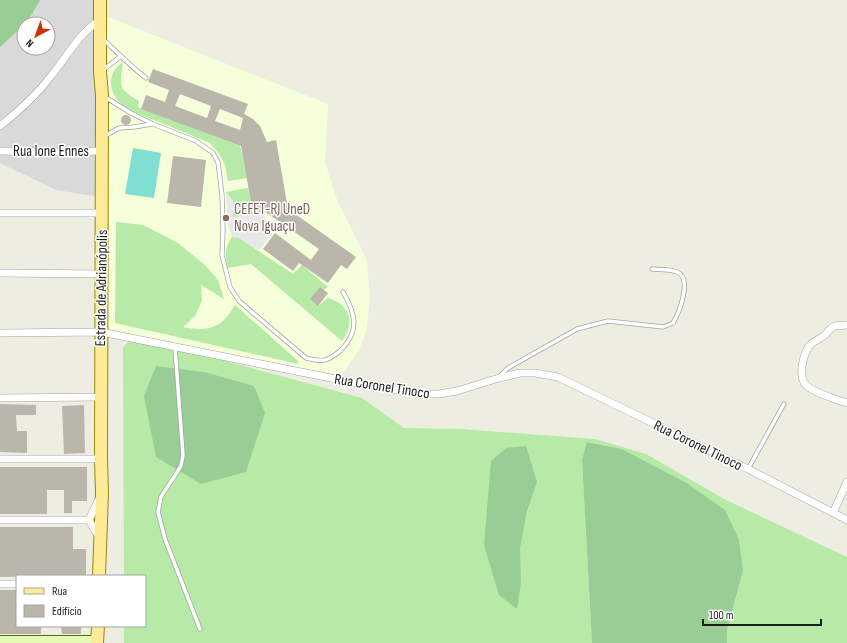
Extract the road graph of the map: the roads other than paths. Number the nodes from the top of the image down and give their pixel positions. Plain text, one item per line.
1 (100, 0) edge
2 (100, 20) junction
3 (100, 36) junction
4 (121, 56) junction
5 (100, 72) junction
6 (146, 78) dead end
7 (102, 95) junction
8 (153, 124) junction
9 (0, 126) edge
10 (102, 145) junction
11 (0, 151) edge
12 (0, 213) edge
13 (102, 213) junction
14 (652, 269) dead end
15 (0, 273) edge
16 (102, 274) junction
17 (343, 292) dead end
18 (847, 325) edge
19 (101, 332) junction
20 (0, 333) edge
21 (175, 346) junction
22 (499, 378) junction
23 (101, 396) junction
24 (0, 398) edge
25 (847, 403) edge
26 (784, 404) dead end
27 (0, 459) edge
28 (101, 459) junction
29 (748, 470) junction
30 (847, 482) edge
31 (102, 493) junction
32 (833, 513) junction
33 (0, 520) edge
34 (89, 520) junction
35 (847, 520) edge
36 (101, 538) junction
37 (99, 575) edge
38 (0, 584) edge
39 (16, 584) edge
40 (98, 627) edge
41 (200, 629) dead end
42 (0, 641) edge
43 (97, 642) edge

1 - 2 main road, Estrada de Adrianópolis
2 - 3 main road, Estrada de Adrianópolis
2 - 9 street
3 - 4 lane
3 - 5 main road, Estrada de Adrianópolis
4 - 5 lane
4 - 6 lane
5 - 7 main road, Estrada de Adrianópolis
7 - 8 lane
7 - 10 main road, Estrada de Adrianópolis
8 - 10 lane
8 - 17 lane
10 - 11 street, Rua Ione Ennes
10 - 13 main road, Estrada de Adrianópolis
12 - 13 street
13 - 16 main road, Estrada de Adrianópolis
14 - 22 lane
15 - 16 street
16 - 19 main road, Estrada de Adrianópolis
18 - 25 street
19 - 20 street, Rua Coronel Tinoco
19 - 21 street, Rua Coronel Tinoco
19 - 23 main road, Estrada de Adrianópolis
21 - 22 street, Rua Coronel Tinoco
21 - 41 lane
22 - 29 street, Rua Coronel Tinoco
23 - 24 street
23 - 28 main road, Estrada de Adrianópolis
26 - 29 lane
27 - 28 street
28 - 31 main road, Estrada de Adrianópolis
29 - 32 street, Rua Coronel Tinoco
30 - 32 street
31 - 34 street
31 - 36 main road, Estrada de Adrianópolis
32 - 35 street, Rua Coronel Tinoco
33 - 34 street
34 - 36 street
36 - 37 main road, Estrada de Adrianópolis
38 - 39 street
40 - 43 main road
42 - 43 main road

